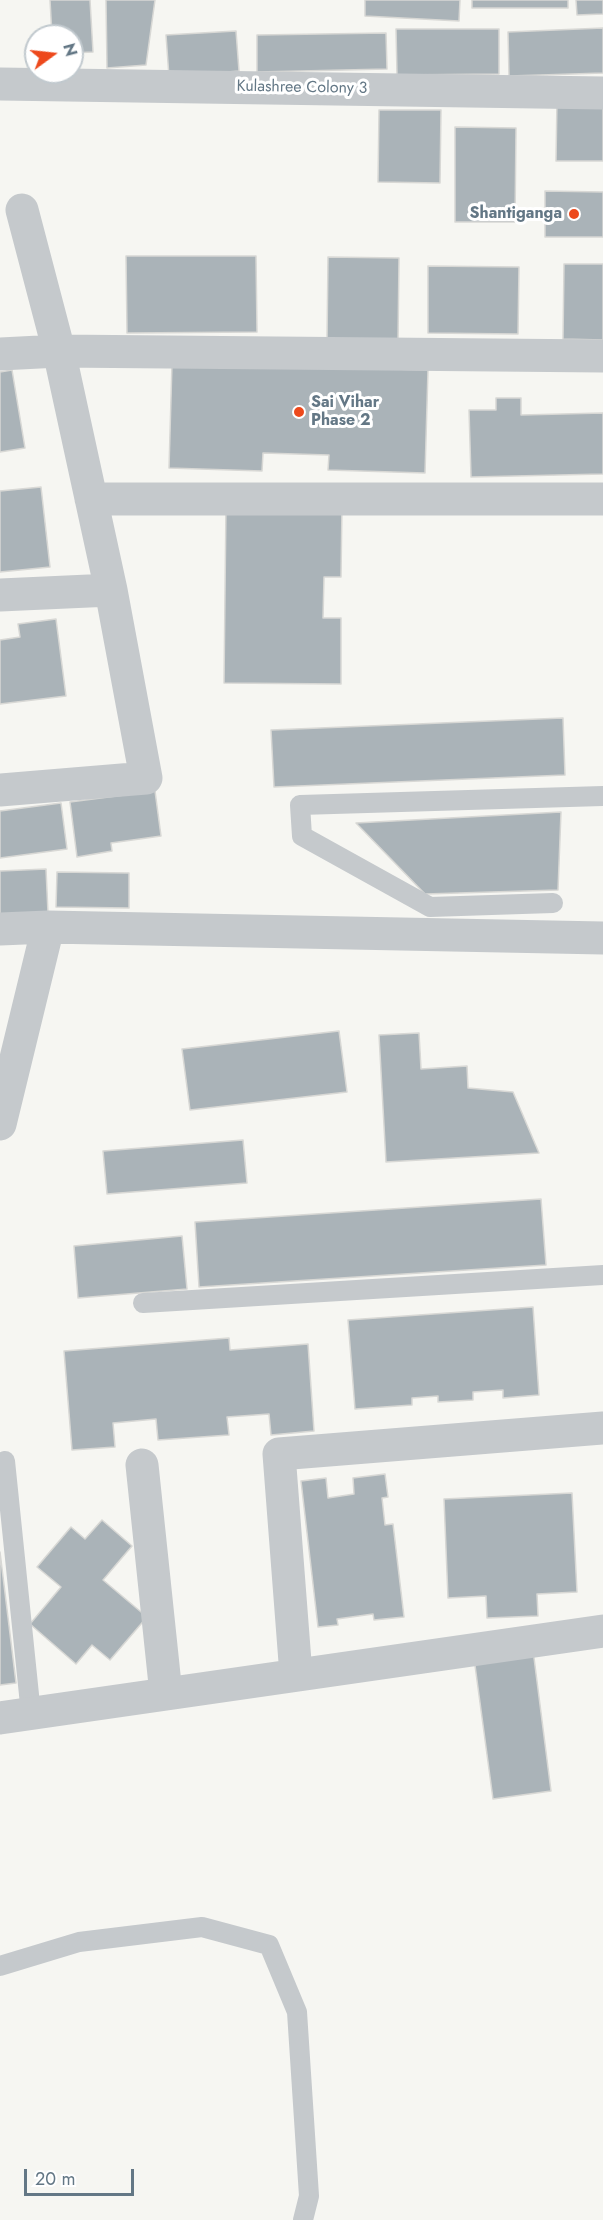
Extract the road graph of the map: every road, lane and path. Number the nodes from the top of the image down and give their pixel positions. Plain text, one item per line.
1 (0, 84) edge
2 (603, 93) edge
3 (22, 210) dead end
4 (59, 351) junction
5 (0, 354) edge
6 (603, 356) edge
7 (92, 499) junction
8 (603, 499) edge
9 (111, 590) junction
10 (0, 595) edge
11 (0, 790) edge
12 (603, 796) edge
13 (554, 903) dead end
14 (48, 927) junction
15 (0, 929) edge
16 (603, 938) edge
17 (0, 1124) edge
18 (603, 1275) edge
19 (143, 1303) dead end
20 (603, 1428) edge
21 (5, 1461) dead end
22 (142, 1464) dead end
23 (603, 1631) edge
24 (296, 1675) junction
25 (166, 1694) junction
26 (16, 1716) edge
27 (0, 1966) edge
28 (303, 2220) edge

1 - 2 street, Kulashree Colony 3
3 - 4 street
4 - 5 street
4 - 6 street
4 - 7 street
7 - 8 street
7 - 9 street
9 - 10 street
9 - 11 street
12 - 13 lane
14 - 15 street
14 - 16 street
14 - 17 street
18 - 19 lane
20 - 24 street
21 - 26 lane
22 - 25 street
23 - 24 street
24 - 25 street
25 - 26 street
27 - 28 lane

